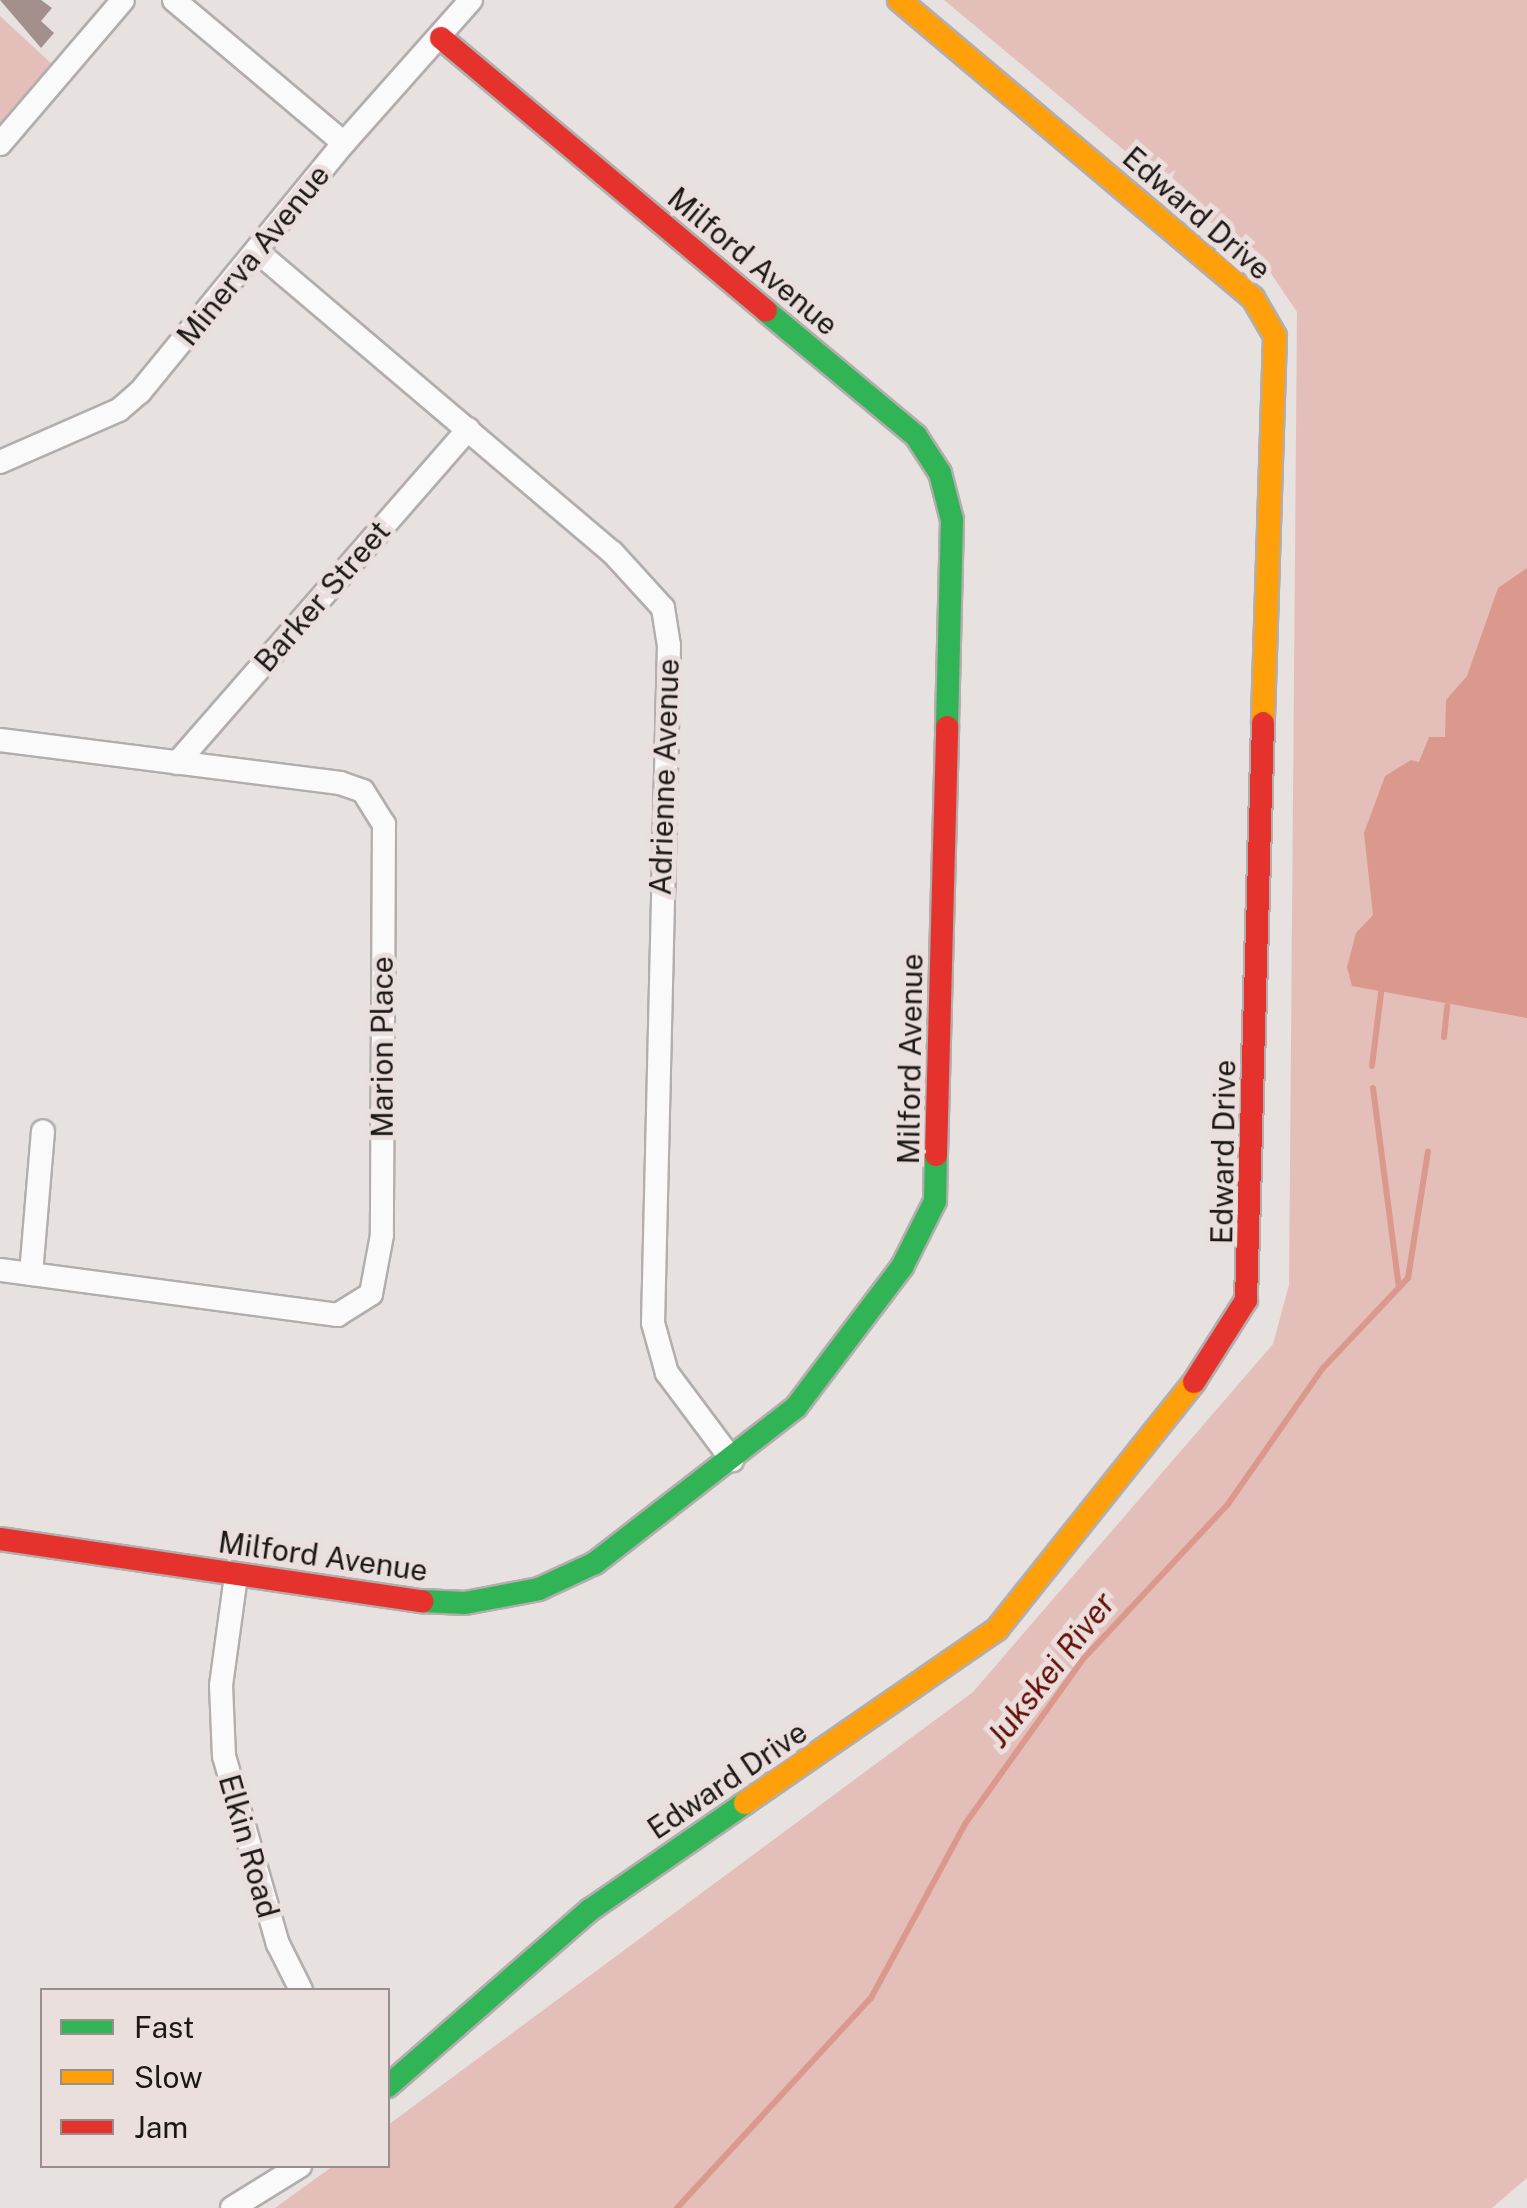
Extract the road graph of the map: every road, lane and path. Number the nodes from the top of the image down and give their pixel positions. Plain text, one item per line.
1 (123, 0) edge
2 (174, 0) edge
3 (472, 0) edge
4 (899, 0) edge
5 (441, 38) junction
6 (344, 143) junction
7 (0, 144) edge
8 (259, 252) junction
9 (468, 429) junction
10 (0, 462) edge
11 (0, 740) edge
12 (177, 763) junction
13 (43, 1132) dead end
14 (0, 1270) edge
15 (31, 1274) junction
16 (732, 1460) junction
17 (0, 1539) edge
18 (236, 1576) junction
19 (299, 1988) edge
20 (390, 2084) edge
21 (297, 2168) edge
22 (232, 2208) edge

1 - 7 street
2 - 6 street
3 - 5 street, Minerva Avenue
4 - 20 street, Edward Drive
5 - 6 street, Minerva Avenue
5 - 16 street, Milford Avenue
6 - 8 street, Minerva Avenue
8 - 9 street, Adrienne Avenue
8 - 10 street, Minerva Avenue
9 - 12 street, Barker Street
9 - 16 street, Adrienne Avenue
11 - 12 street, Marion Place
12 - 15 street, Marion Place
13 - 15 street
14 - 15 street, Marion Place
16 - 18 street, Milford Avenue
17 - 18 street, Milford Avenue
18 - 19 street, Elkin Road
21 - 22 street

